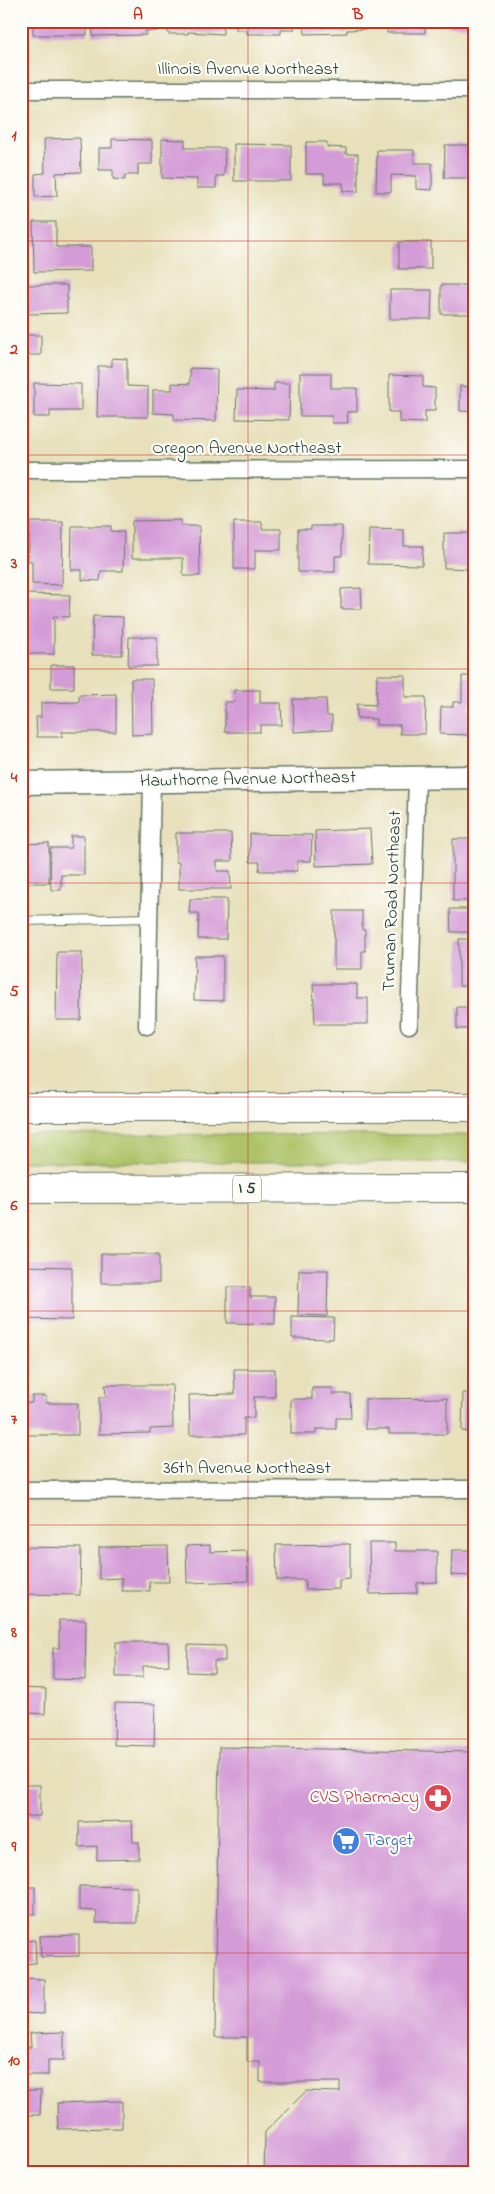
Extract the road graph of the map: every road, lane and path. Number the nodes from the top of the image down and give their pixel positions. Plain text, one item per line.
1 (21, 90) edge
2 (474, 90) edge
3 (474, 469) edge
4 (21, 470) edge
5 (474, 777) edge
6 (416, 778) junction
7 (152, 782) junction
8 (21, 783) edge
9 (149, 918) junction
10 (21, 921) edge
11 (409, 1025) dead end
12 (147, 1026) dead end
13 (21, 1107) edge
14 (474, 1107) edge
15 (474, 1188) edge
16 (21, 1189) edge
17 (474, 1489) edge
18 (21, 1490) edge

1 - 2 street, Illinois Avenue Northeast
3 - 4 street, Oregon Avenue Northeast
5 - 6 main road, Hawthorne Avenue Northeast
6 - 7 main road, Hawthorne Avenue Northeast
6 - 11 street, Truman Road Northeast
7 - 8 main road, Hawthorne Avenue Northeast
7 - 9 street
9 - 10 lane
9 - 12 street
13 - 14 highway
15 - 16 highway, I 5
17 - 18 street, 36th Avenue Northeast

